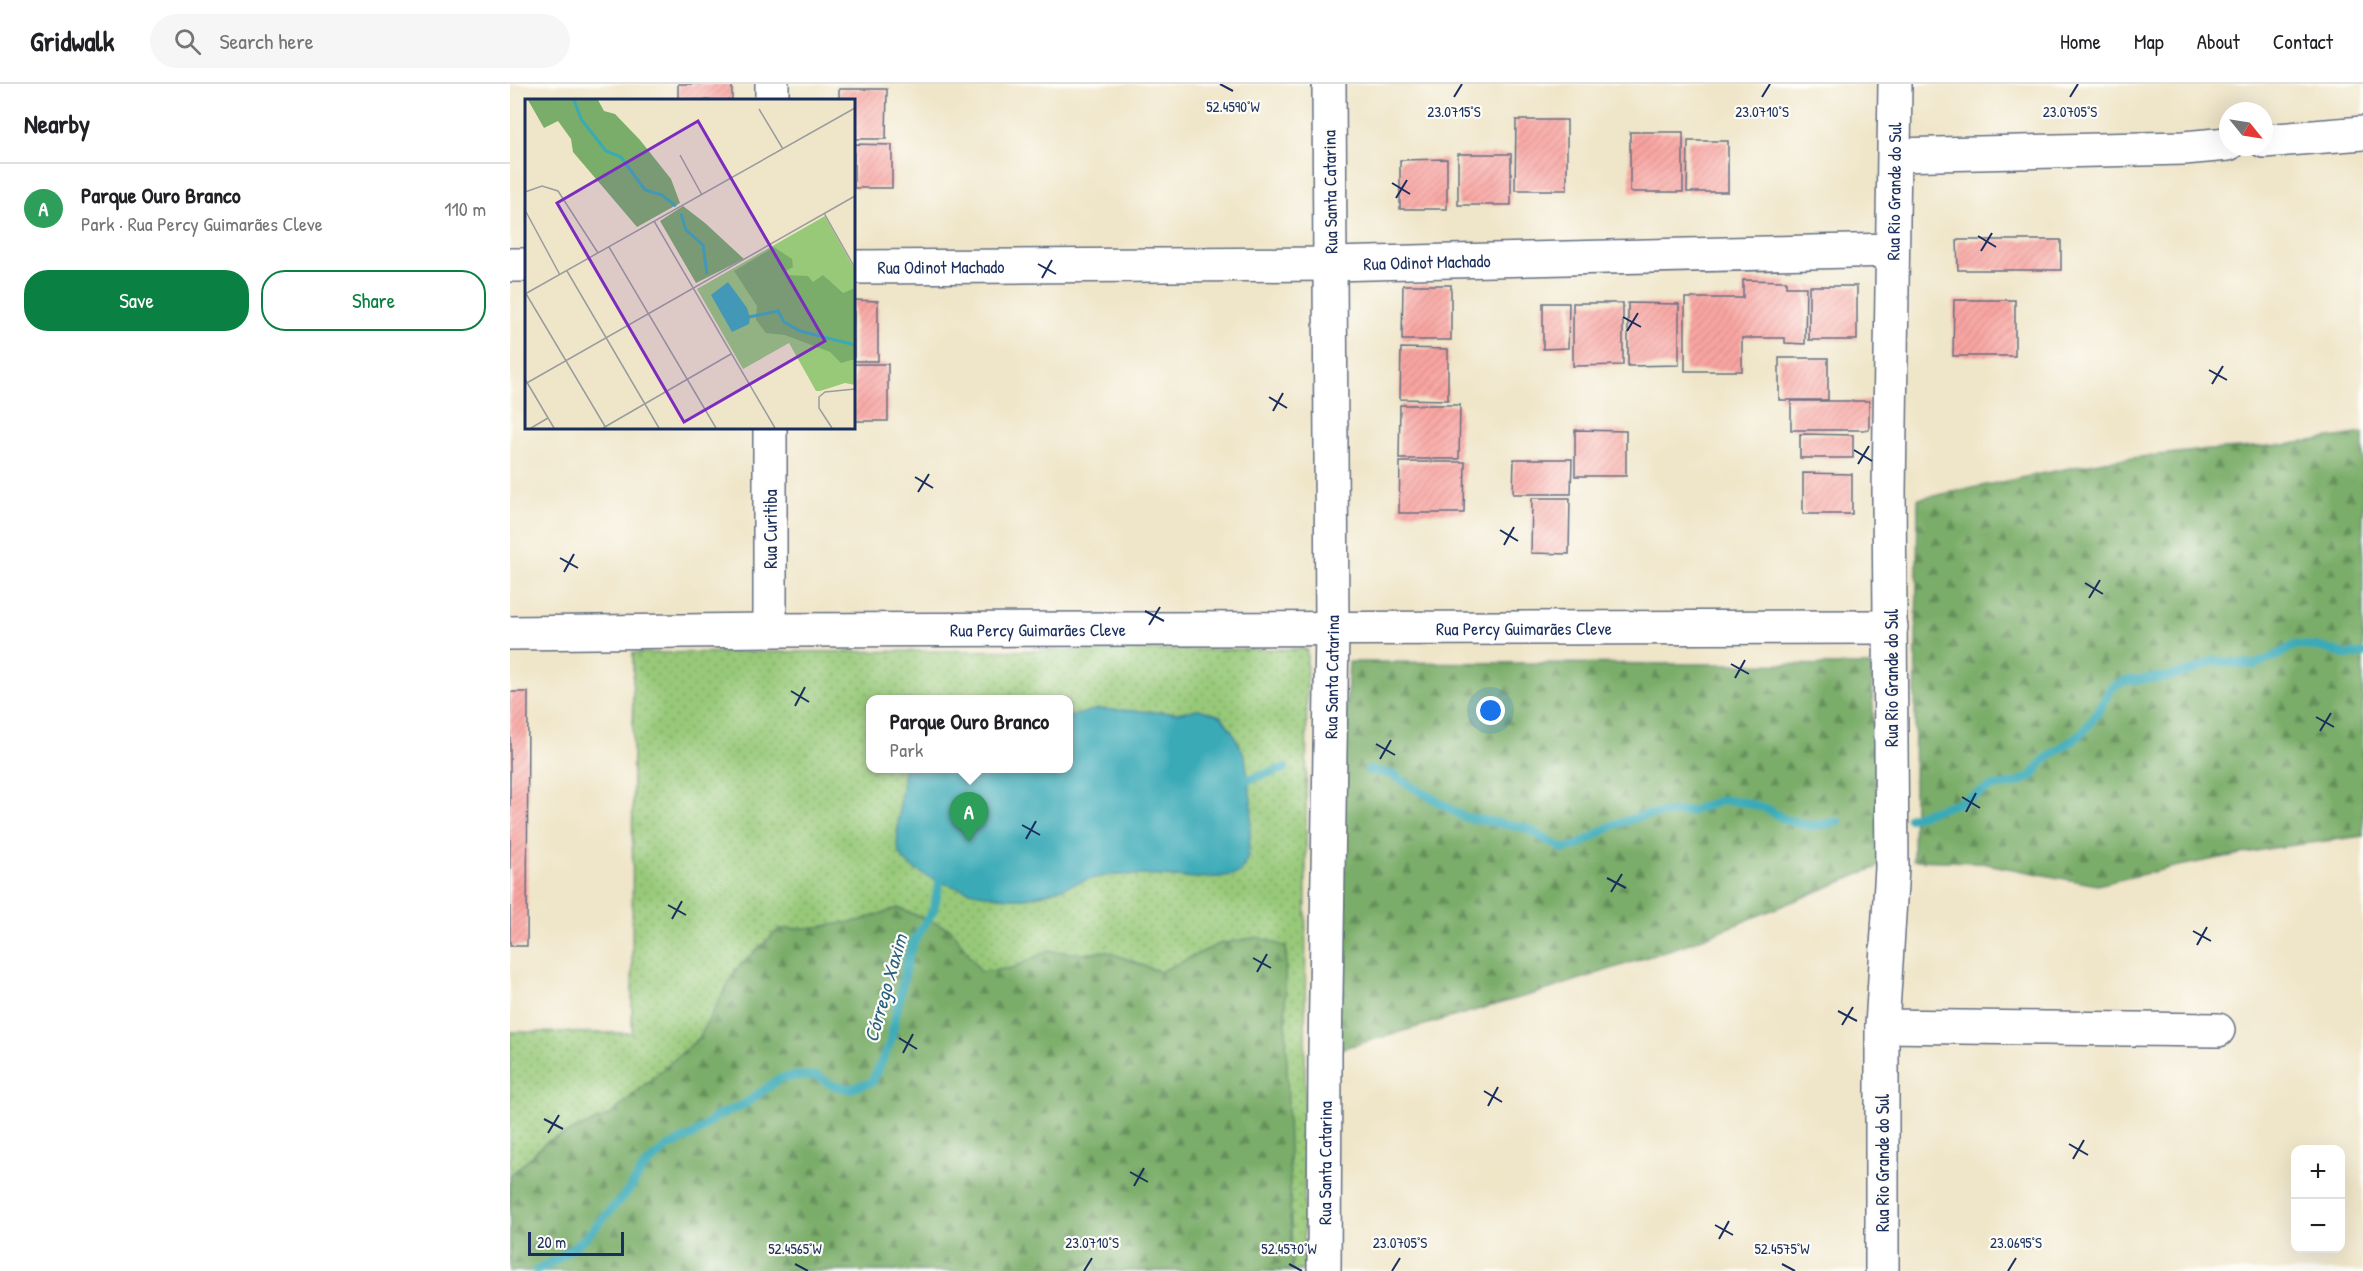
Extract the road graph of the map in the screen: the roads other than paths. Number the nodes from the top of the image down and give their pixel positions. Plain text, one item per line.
1 (1329, 84) edge
2 (1894, 84) edge
3 (2363, 133) edge
4 (2273, 140) edge
5 (2219, 145) edge
6 (1895, 156) junction
7 (1892, 250) junction
8 (1331, 264) junction
9 (855, 267) edge
10 (770, 429) edge
11 (1891, 627) junction
12 (770, 630) junction
13 (1332, 630) junction
14 (510, 633) edge
15 (1882, 1026) junction
16 (2218, 1030) dead end
17 (1324, 1271) edge
18 (1882, 1271) edge

1 - 8 street, Rua Santa Catarina
2 - 6 street, Rua Rio Grande do Sul
3 - 4 street
5 - 6 street
6 - 7 street, Rua Rio Grande do Sul
7 - 8 street, Rua Odinot Machado
7 - 11 street, Rua Rio Grande do Sul
8 - 9 street, Rua Odinot Machado
8 - 13 street, Rua Santa Catarina
10 - 12 street, Rua Curitiba
11 - 13 street, Rua Percy Guimarães Cleve
11 - 15 street, Rua Rio Grande do Sul
12 - 13 street, Rua Percy Guimarães Cleve
12 - 14 street, Rua Percy Guimarães Cleve
13 - 17 street, Rua Santa Catarina
15 - 16 street
15 - 18 street, Rua Rio Grande do Sul

